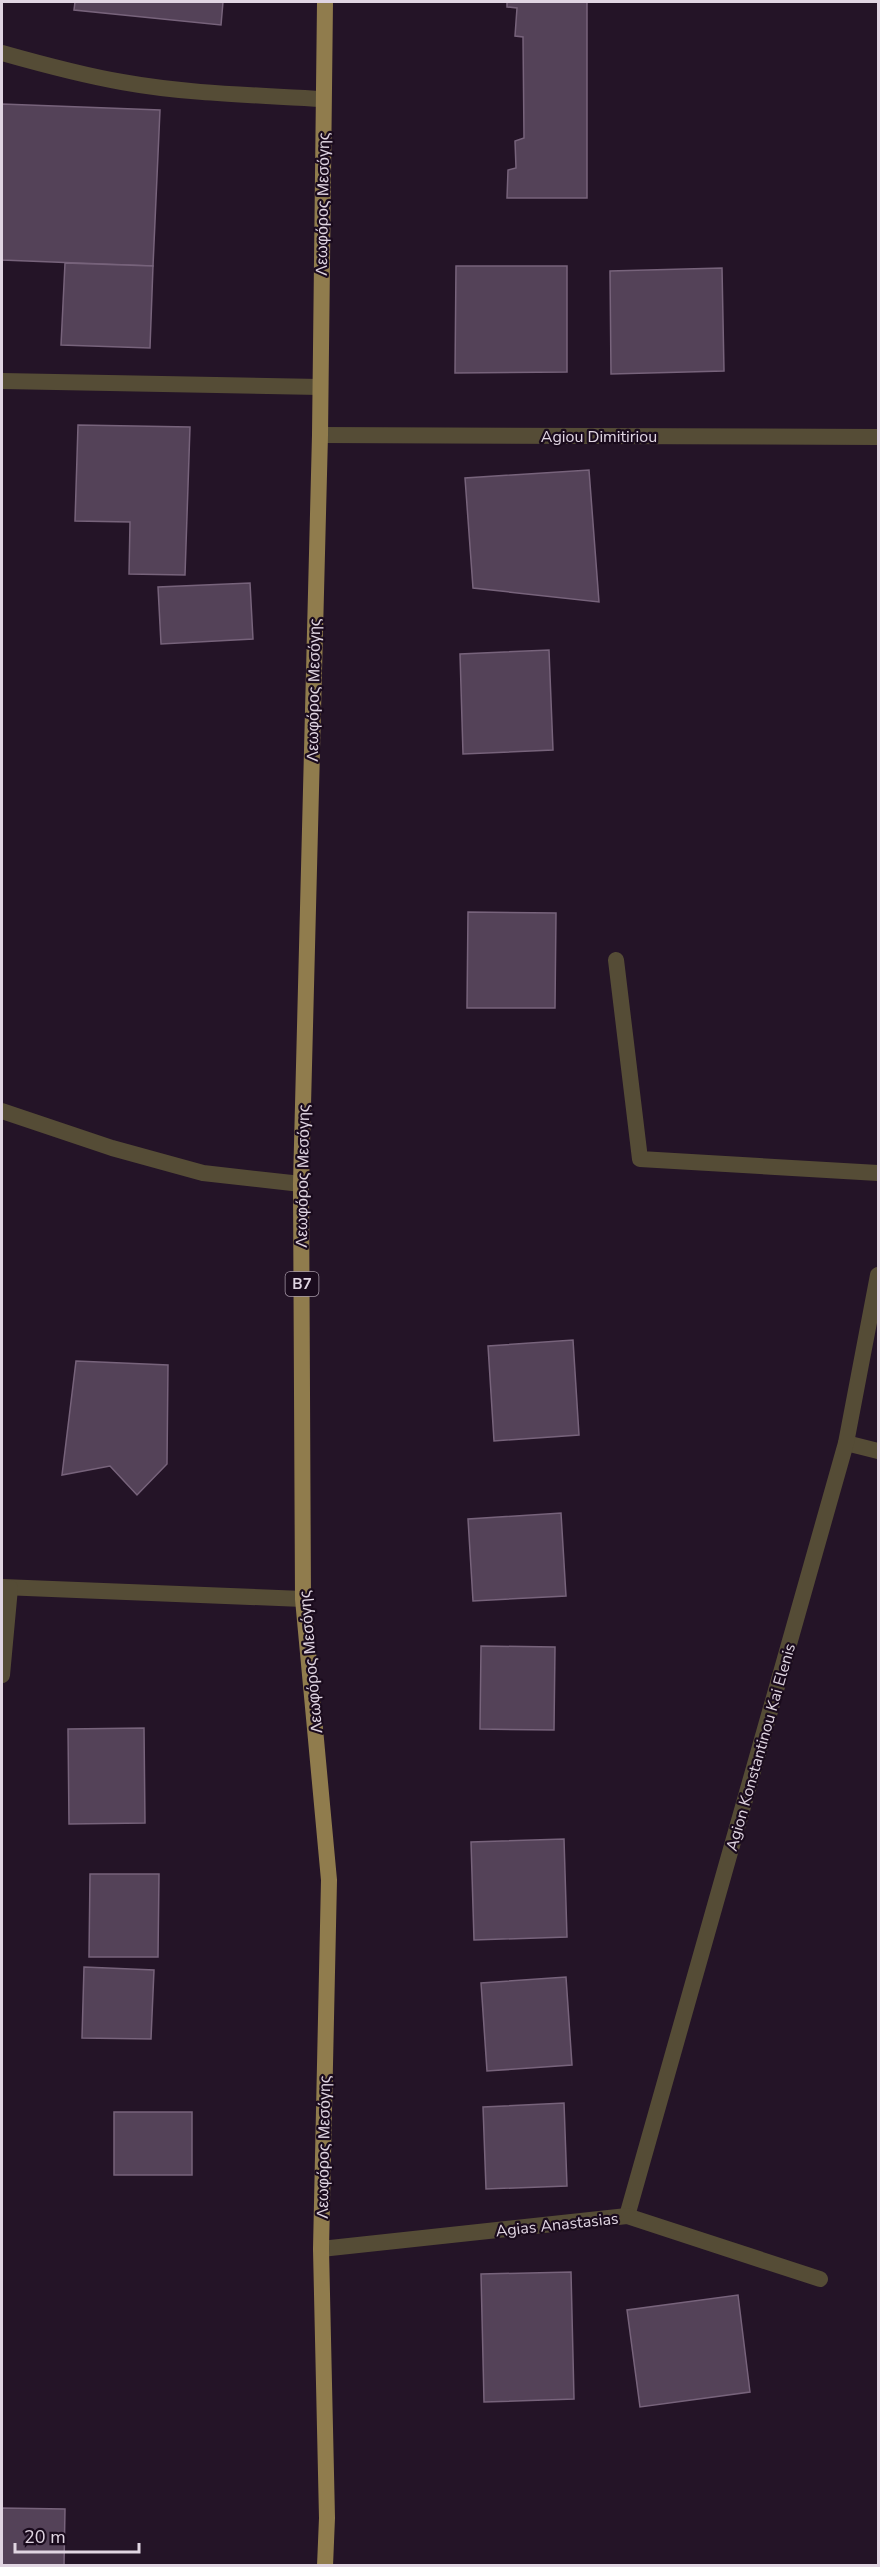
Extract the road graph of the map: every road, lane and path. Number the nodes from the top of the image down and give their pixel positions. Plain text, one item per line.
1 (325, 2) edge
2 (2, 53) edge
3 (323, 99) junction
4 (2, 381) edge
5 (320, 387) junction
6 (320, 435) junction
7 (879, 437) edge
8 (616, 960) dead end
9 (2, 1111) edge
10 (879, 1173) edge
11 (301, 1184) junction
12 (879, 1275) edge
13 (846, 1443) junction
14 (879, 1451) edge
15 (6, 1587) edge
16 (303, 1599) junction
17 (2, 1675) edge
18 (627, 2216) junction
19 (321, 2249) junction
20 (820, 2279) dead end
21 (325, 2565) edge

1 - 3 main road, Λεωφόρος Μεσόγης / B7
2 - 3 street
3 - 5 main road, Λεωφόρος Μεσόγης / B7
4 - 5 street
5 - 6 main road, Λεωφόρος Μεσόγης / B7
6 - 7 street, Agiou Dimitiriou
6 - 11 main road, Λεωφόρος Μεσόγης / B7
8 - 10 street
9 - 11 street
11 - 16 main road, Λεωφόρος Μεσόγης / B7
12 - 13 street, Agion Konstantinou Kai Elenis
13 - 14 street
13 - 18 street, Agion Konstantinou Kai Elenis
15 - 16 street
15 - 17 street
16 - 19 main road, Λεωφόρος Μεσόγης / B7
18 - 19 street, Agias Anastasias
18 - 20 street, Agias Anastasias
19 - 21 main road, Λεωφόρος Μεσόγης / B7

